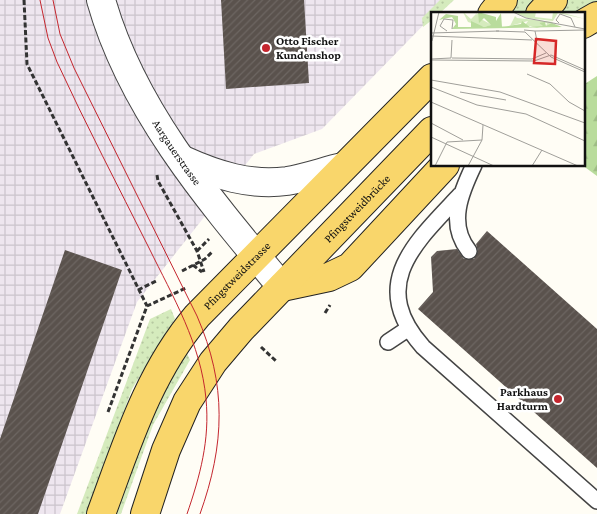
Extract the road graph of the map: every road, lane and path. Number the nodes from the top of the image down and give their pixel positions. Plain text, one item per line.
1 (24, 0) edge
2 (102, 0) edge
3 (503, 0) edge
4 (553, 0) edge
5 (494, 12) edge
6 (542, 12) edge
7 (597, 16) edge
8 (584, 23) edge
9 (431, 79) edge
10 (431, 132) edge
11 (182, 160) junction
12 (443, 166) edge
13 (474, 166) edge
14 (344, 167) junction
15 (158, 180) dead end
16 (460, 195) junction
17 (208, 240) dead end
18 (197, 251) junction
19 (469, 251) dead end
20 (212, 252) dead end
21 (256, 256) junction
22 (202, 261) junction
23 (182, 271) dead end
24 (204, 274) dead end
25 (158, 280) dead end
26 (190, 286) dead end
27 (282, 287) junction
28 (138, 290) junction
29 (409, 328) junction
30 (388, 342) dead end
31 (257, 343) dead end
32 (276, 361) dead end
33 (597, 501) edge
34 (101, 514) edge
35 (145, 514) edge

1 - 28 path
2 - 11 street, Aargauerstrasse
3 - 5 main road
4 - 6 main road
7 - 8 main road
9 - 14 main road, Pfingstweidstrasse
10 - 27 main road, Pfingstweidbrücke
11 - 14 street
11 - 21 street, Aargauerstrasse
12 - 27 main road
13 - 16 lane
14 - 21 main road, Pfingstweidstrasse
15 - 18 path
16 - 19 lane
16 - 29 lane
17 - 18 path
18 - 22 path
20 - 22 path
21 - 27 street, Aargauerstrasse
21 - 34 main road, Pfingstweidstrasse
22 - 23 path
22 - 24 path
25 - 28 path
26 - 28 path
27 - 35 main road
29 - 30 lane
29 - 33 lane
31 - 32 path

